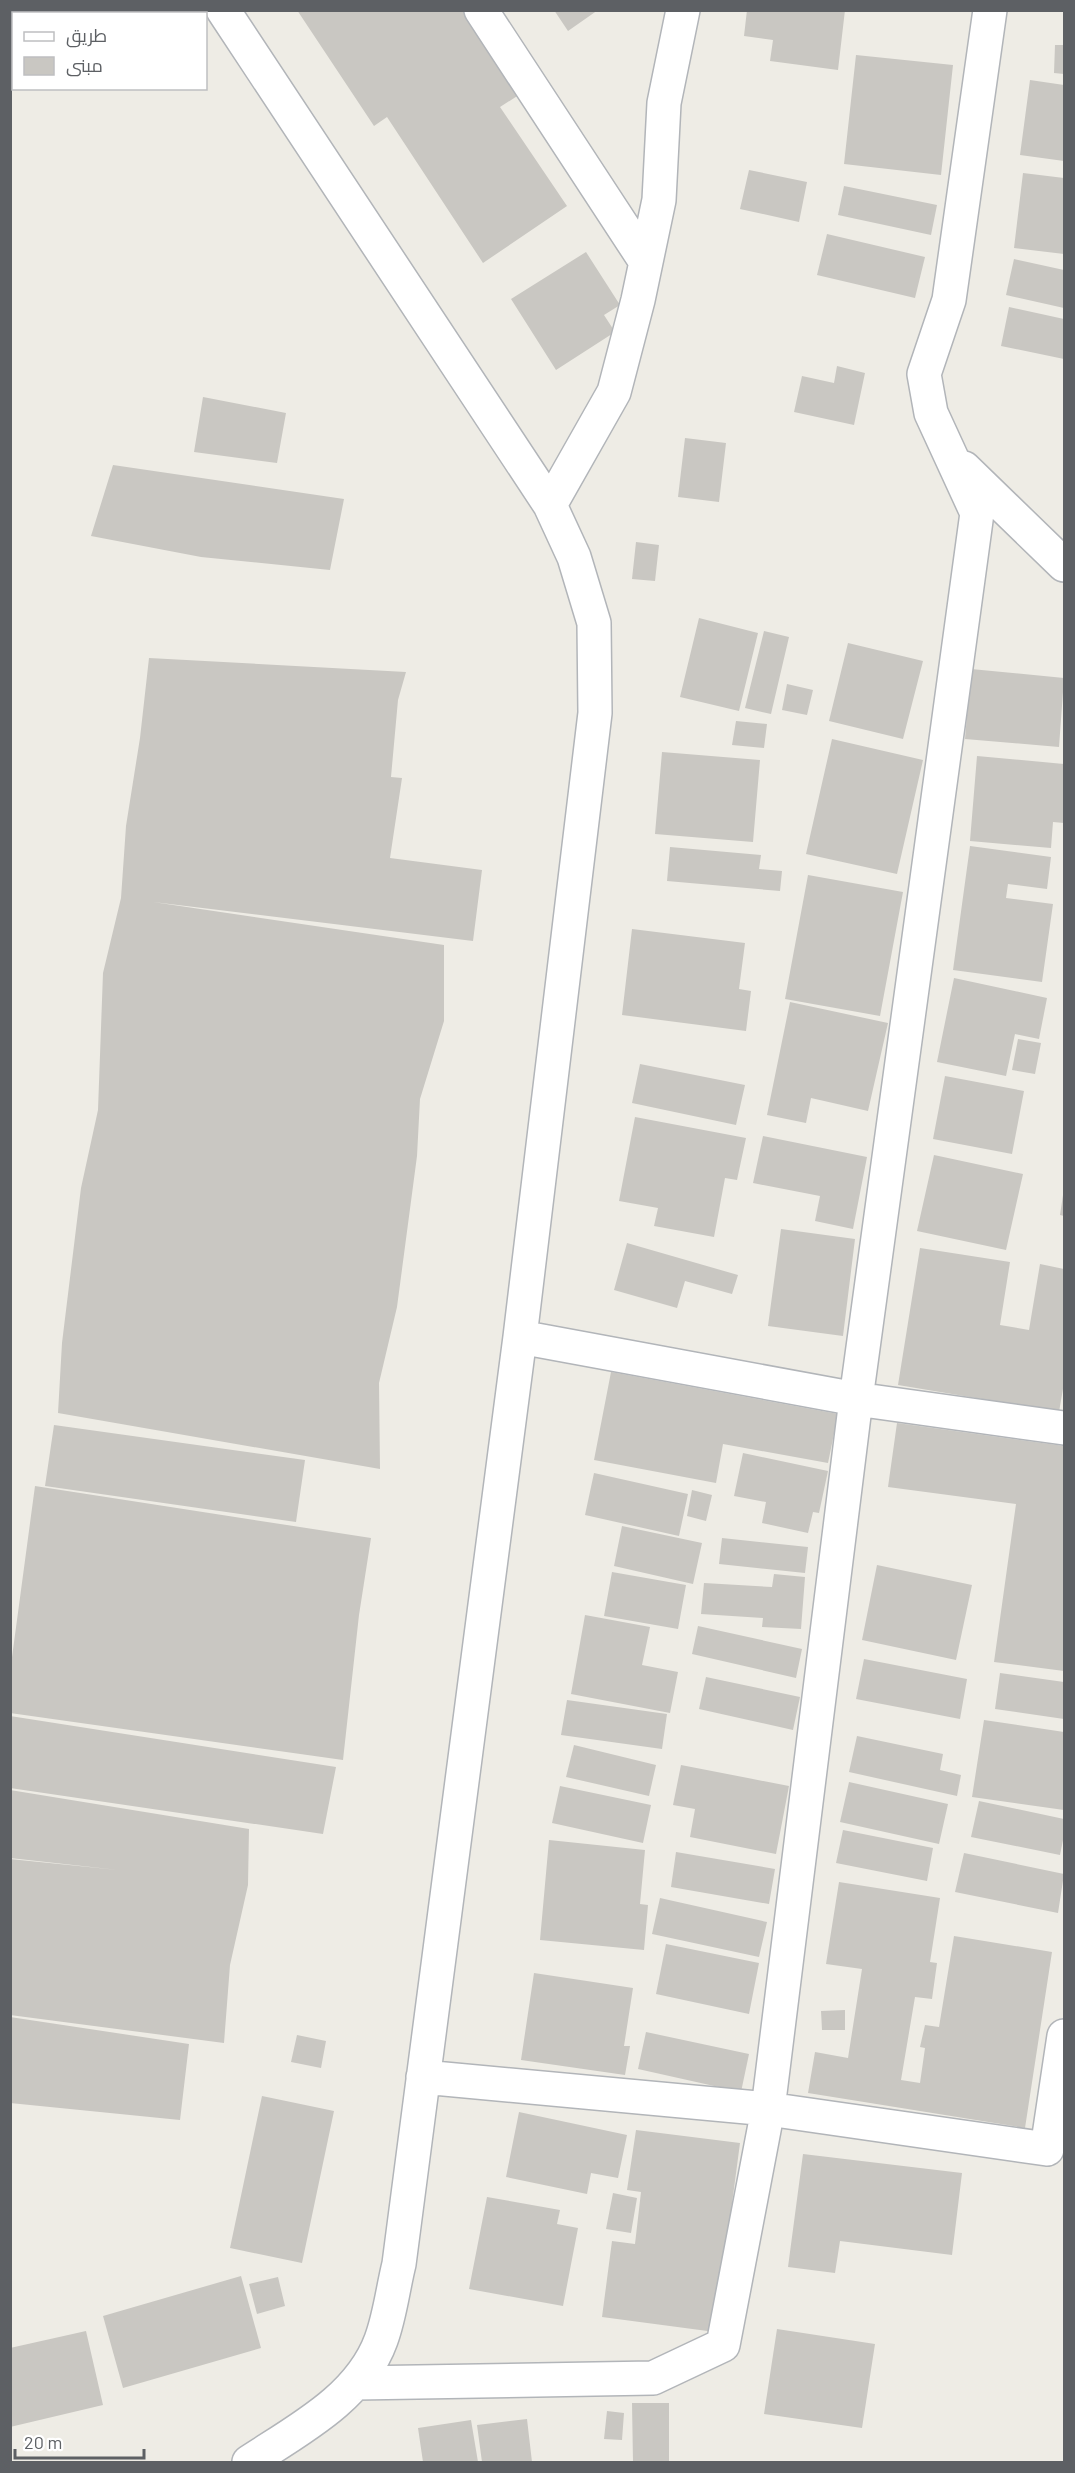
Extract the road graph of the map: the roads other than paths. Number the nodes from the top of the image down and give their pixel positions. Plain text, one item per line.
1 (223, 10) edge
2 (481, 10) edge
3 (682, 10) edge
4 (990, 10) edge
5 (646, 262) junction
6 (950, 455) junction
7 (550, 505) junction
8 (1065, 565) edge
9 (520, 1337) junction
10 (856, 1399) junction
11 (1065, 1428) edge
12 (1065, 2036) edge
13 (423, 2077) junction
14 (768, 2109) junction
15 (356, 2383) junction
16 (249, 2463) edge

1 - 7 street
2 - 5 street
3 - 5 street
4 - 6 street
5 - 7 street
6 - 8 street
6 - 10 street
7 - 9 street
9 - 10 street
9 - 13 street
10 - 11 street
10 - 14 street
12 - 14 street
13 - 14 street
13 - 15 street
14 - 15 street
15 - 16 street

